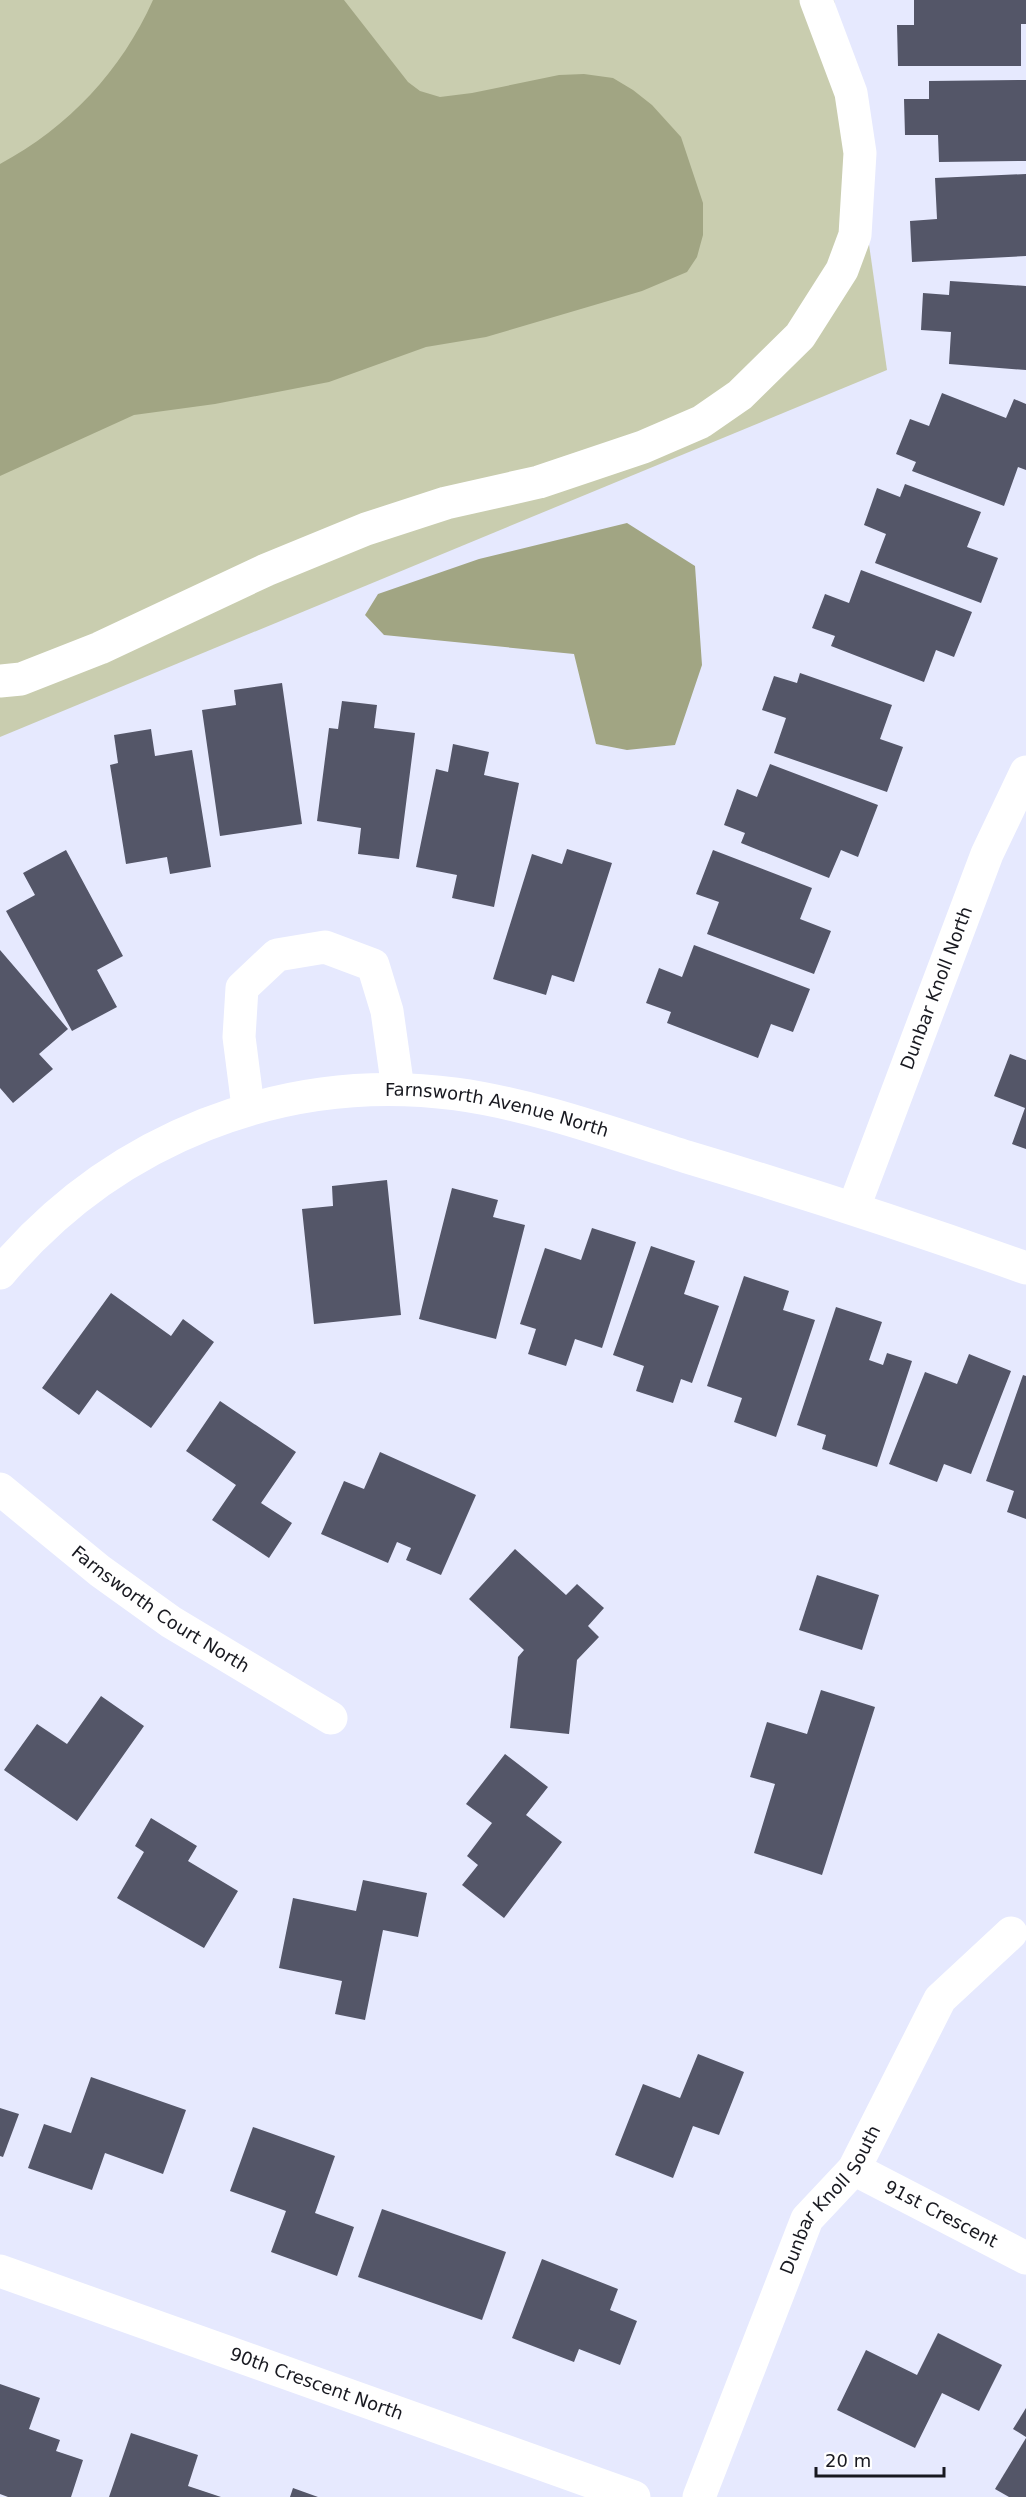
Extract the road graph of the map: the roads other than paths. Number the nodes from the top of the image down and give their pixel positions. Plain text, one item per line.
1 (816, 0) edge
2 (0, 681) edge
3 (1026, 772) edge
4 (398, 1089) junction
5 (248, 1107) junction
6 (854, 1208) junction
7 (1026, 1268) edge
8 (0, 1274) edge
9 (0, 1489) edge
10 (331, 1718) dead end
11 (1011, 1933) dead end
12 (854, 2169) junction
13 (1026, 2258) edge
14 (0, 2271) edge
15 (634, 2497) edge
16 (699, 2497) edge

1 - 2 street
3 - 6 street, Dunbar Knoll North
4 - 5 street, Farnsworth Avenue North
4 - 5 street
4 - 6 street, Farnsworth Avenue North
5 - 8 street, Farnsworth Avenue North
6 - 7 street, Farnsworth Avenue North
9 - 10 street, Farnsworth Court North
11 - 12 street, Dunbar Knoll South
12 - 13 street, 91st Crescent
12 - 16 street, Dunbar Knoll South
14 - 15 street, 90th Crescent North

